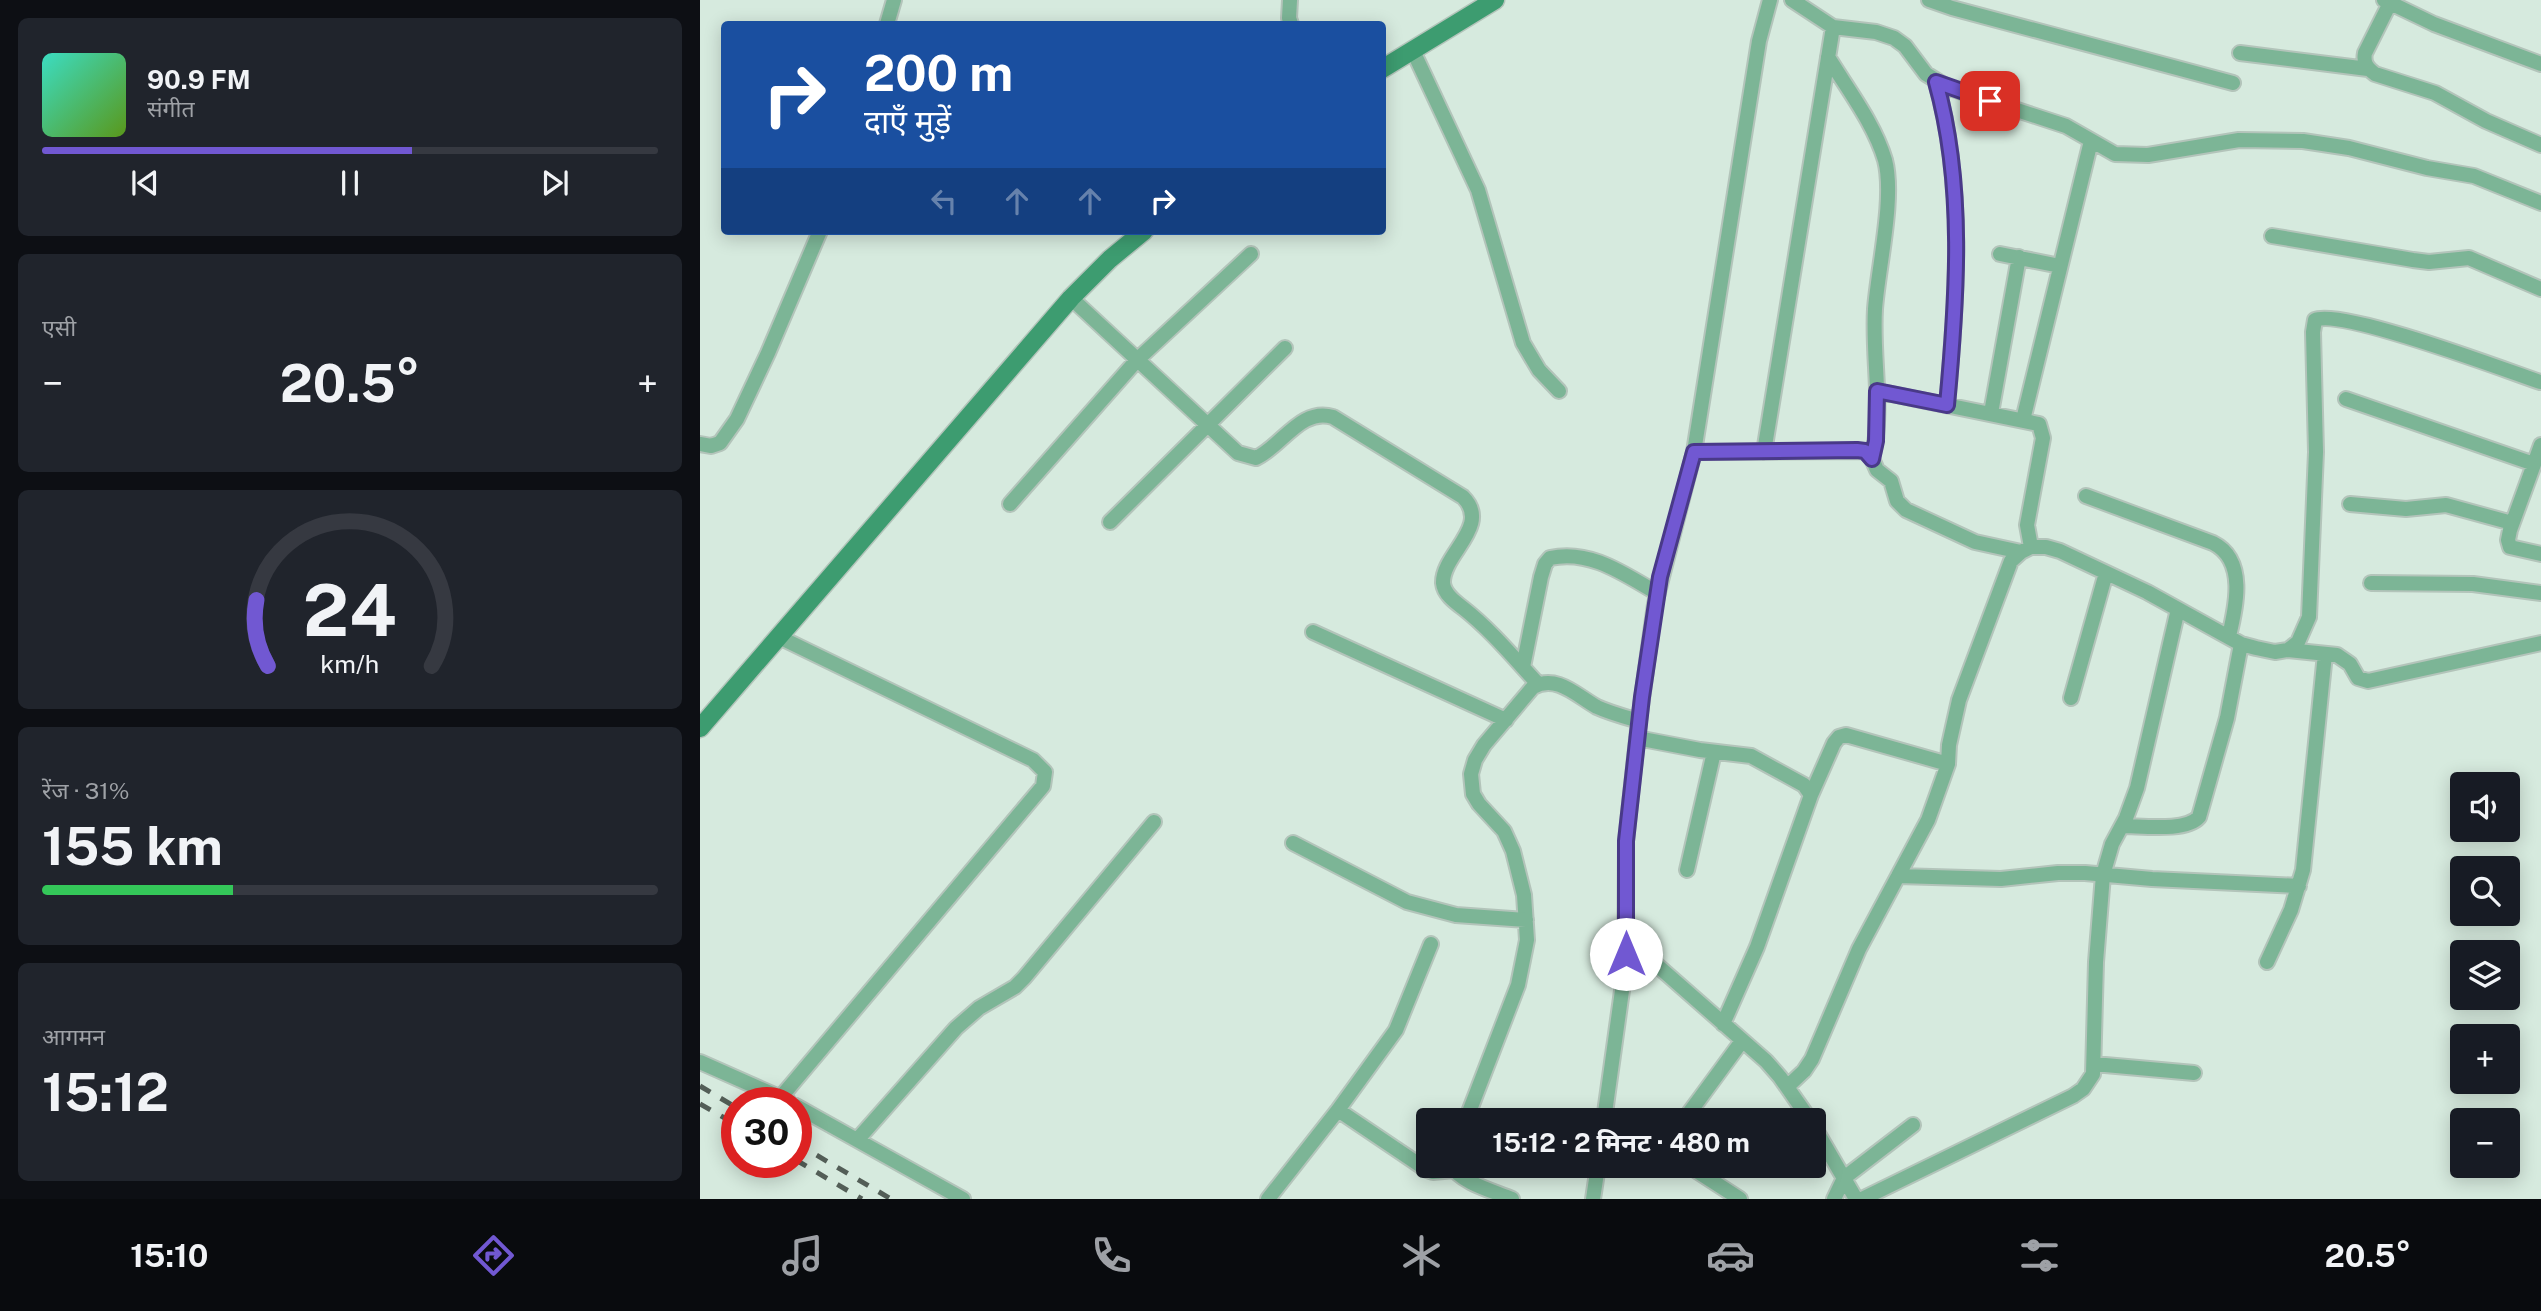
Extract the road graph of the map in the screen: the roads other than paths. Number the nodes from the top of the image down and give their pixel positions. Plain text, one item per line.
1 (894, 0) edge
2 (1290, 0) edge
3 (1495, 0) edge
4 (1770, 0) edge
5 (1792, 0) edge
6 (1929, 0) edge
7 (2387, 1) edge
8 (888, 21) edge
9 (1290, 21) edge
10 (1833, 27) junction
11 (1413, 51) junction
12 (2240, 53) dead end
13 (1828, 57) junction
14 (2541, 64) edge
15 (1386, 67) edge
16 (2368, 69) junction
17 (1936, 82) junction
18 (2232, 83) dead end
19 (2091, 141) junction
20 (2541, 145) edge
21 (2541, 202) edge
22 (818, 235) edge
23 (1139, 235) edge
24 (2272, 236) dead end
25 (1251, 254) dead end
26 (2000, 254) dead end
27 (2019, 257) junction
28 (2060, 266) junction
29 (2541, 289) edge
30 (1071, 298) junction
31 (1285, 348) dead end
32 (1137, 360) junction
33 (2541, 382) edge
34 (1559, 391) dead end
35 (1877, 391) junction
36 (2346, 399) dead end
37 (1947, 405) junction
38 (1991, 413) junction
39 (2022, 420) junction
40 (1206, 425) junction
41 (700, 444) edge
42 (2541, 445) edge
43 (1694, 452) junction
44 (1763, 452) junction
45 (1872, 459) junction
46 (2534, 464) junction
47 (2086, 496) dead end
48 (1010, 504) dead end
49 (2350, 504) dead end
50 (1110, 522) dead end
51 (2512, 523) junction
52 (2026, 550) junction
53 (2541, 554) edge
54 (2106, 573) junction
55 (2371, 583) dead end
56 (1657, 593) junction
57 (2541, 593) edge
58 (2178, 609) junction
59 (1313, 632) dead end
60 (779, 636) junction
61 (2235, 640) junction
62 (2541, 643) edge
63 (2288, 650) junction
64 (2325, 654) junction
65 (1522, 667) junction
66 (1538, 684) junction
67 (2070, 698) dead end
68 (1506, 720) junction
69 (1639, 721) junction
70 (700, 728) edge
71 (1637, 738) junction
72 (1714, 752) junction
73 (1948, 764) junction
74 (1811, 795) junction
75 (1154, 822) dead end
76 (2122, 826) junction
77 (1293, 843) dead end
78 (1687, 870) dead end
79 (2103, 875) junction
80 (1898, 876) junction
81 (2299, 886) junction
82 (1526, 920) junction
83 (1626, 939) junction
84 (1430, 944) dead end
85 (2267, 962) dead end
86 (1723, 1024) junction
87 (1742, 1041) junction
88 (700, 1062) edge
89 (2094, 1064) junction
90 (2194, 1073) dead end
91 (757, 1087) edge
92 (797, 1087) edge
93 (1787, 1087) junction
94 (1471, 1108) edge
95 (1606, 1108) edge
96 (1693, 1108) edge
97 (1802, 1108) edge
98 (1338, 1110) junction
99 (812, 1115) edge
100 (1913, 1125) dead end
101 (858, 1139) junction
102 (1826, 1147) edge
103 (1416, 1163) edge
104 (1464, 1178) edge
105 (1596, 1178) edge
106 (1708, 1178) edge
107 (1844, 1178) junction
108 (963, 1199) edge
109 (1268, 1199) edge
110 (1512, 1199) edge
111 (1593, 1199) edge
112 (1740, 1199) edge
113 (1834, 1199) edge
114 (1856, 1199) edge
115 (1862, 1199) edge

1 - 8 street
2 - 9 street
3 - 11 main road
4 - 43 street
5 - 10 street
6 - 18 street
7 - 14 street
7 - 16 street
10 - 13 street
10 - 17 street
11 - 15 main road
11 - 34 street
12 - 16 street
13 - 35 street
13 - 44 street
16 - 20 street
17 - 19 street
17 - 37 street
19 - 21 street
19 - 28 street
22 - 41 street
23 - 30 main road
24 - 29 street
25 - 32 street
26 - 27 street
27 - 28 street
27 - 38 street
28 - 39 street
30 - 32 street
30 - 60 main road
31 - 40 street
32 - 40 street
32 - 48 street
33 - 63 street
35 - 37 street
35 - 45 street
36 - 46 street
37 - 38 street
38 - 39 street
39 - 52 street
40 - 50 street
40 - 65 street
42 - 46 street
43 - 44 street
43 - 56 street
44 - 45 street
45 - 52 street
46 - 51 street
47 - 61 street
49 - 51 street
51 - 53 street
52 - 54 street
52 - 73 street
54 - 58 street
54 - 67 street
55 - 57 street
56 - 65 street
56 - 69 street
58 - 61 street
58 - 76 street
59 - 68 street
60 - 70 main road
60 - 92 street
61 - 63 street
61 - 76 street
62 - 64 street
63 - 64 street
64 - 81 street
65 - 66 street
66 - 68 street
66 - 69 street
68 - 82 street
69 - 71 street
71 - 72 street
71 - 83 street
72 - 74 street
72 - 78 street
73 - 74 street
73 - 80 street
74 - 86 street
75 - 101 street
76 - 79 street
77 - 82 street
79 - 80 street
79 - 81 street
79 - 89 street
80 - 93 street
81 - 85 street
82 - 94 street
83 - 86 street
83 - 95 street
84 - 98 street
86 - 87 street
87 - 93 street
87 - 96 street
88 - 91 street
89 - 90 street
89 - 115 street
93 - 97 street
98 - 103 street
98 - 109 street
99 - 101 street
100 - 107 street
101 - 108 street
102 - 107 street
104 - 110 street
105 - 111 street
106 - 112 street
107 - 113 street
107 - 114 street

